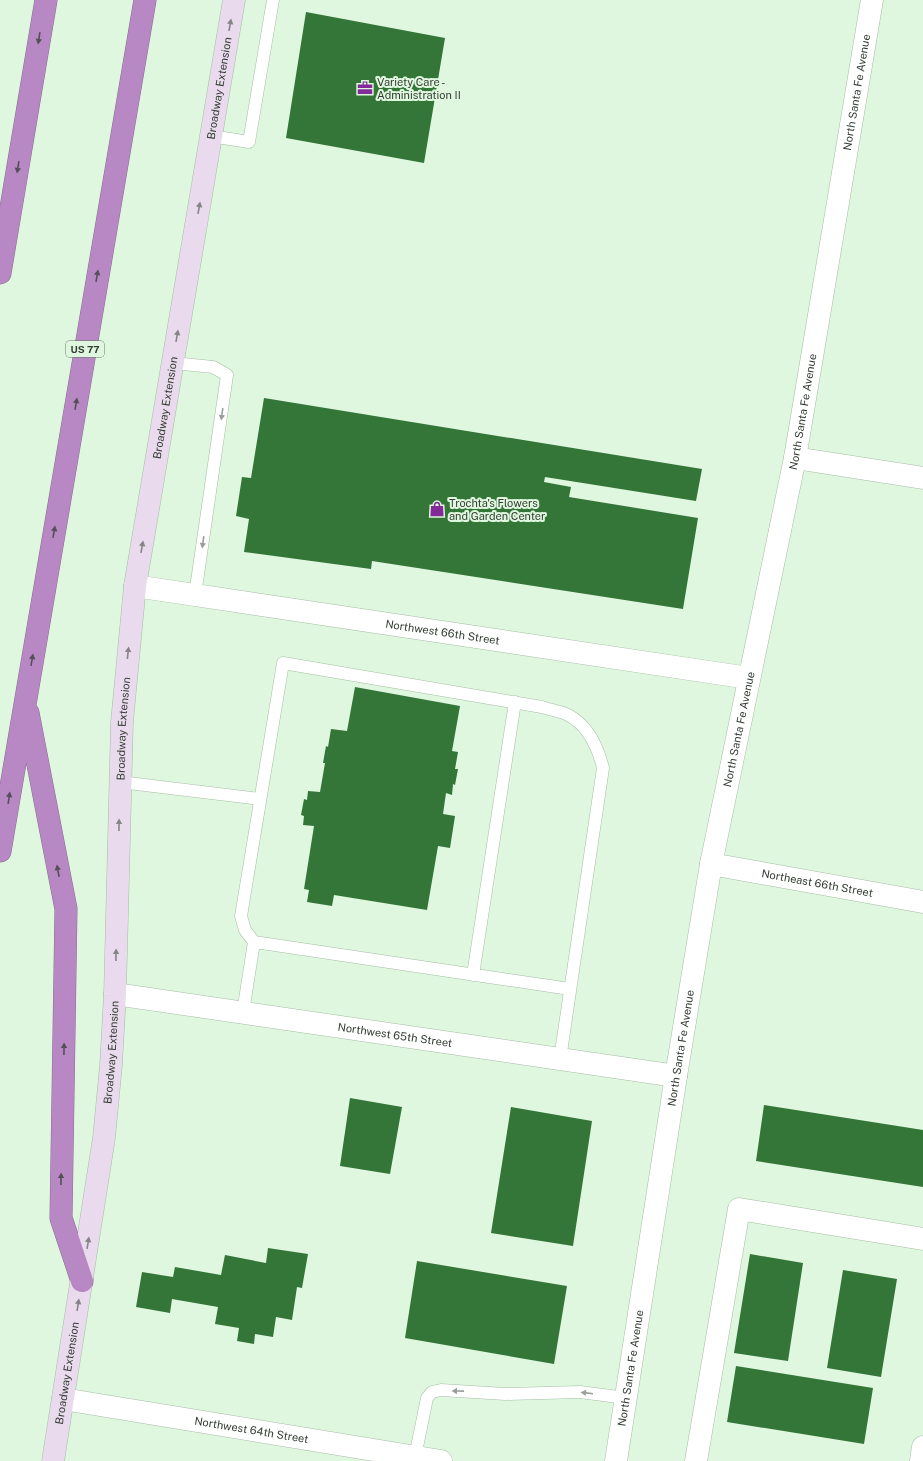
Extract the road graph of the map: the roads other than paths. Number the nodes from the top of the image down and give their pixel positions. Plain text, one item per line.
1 (46, 0) edge
2 (145, 0) edge
3 (234, 0) edge
4 (273, 0) edge
5 (872, 0) edge
6 (211, 136) junction
7 (0, 273) edge
8 (173, 364) junction
9 (795, 458) junction
10 (923, 478) edge
11 (135, 586) junction
12 (195, 595) junction
13 (749, 678) junction
14 (25, 698) junction
15 (515, 702) junction
16 (120, 782) junction
17 (260, 800) junction
18 (0, 851) edge
19 (711, 864) junction
20 (923, 902) edge
21 (254, 942) junction
22 (473, 975) junction
23 (570, 989) junction
24 (115, 994) junction
25 (243, 1012) junction
26 (560, 1059) junction
27 (676, 1076) junction
28 (923, 1239) edge
29 (82, 1281) junction
30 (626, 1398) junction
31 (63, 1399) junction
32 (923, 1447) edge
33 (416, 1457) junction
34 (53, 1461) edge
35 (441, 1461) edge
36 (616, 1461) edge
37 (696, 1461) edge
38 (921, 1461) edge

1 -> 7 highway
14 -> 2 highway, US 77
6 -> 3 main road, Broadway Extension
4 - 6 lane
5 - 9 street, North Santa Fe Avenue
8 -> 6 main road, Broadway Extension
11 -> 8 main road, Broadway Extension
8 -> 12 lane
9 - 10 street
9 - 13 street, North Santa Fe Avenue
11 - 12 street, Northwest 66th Street
16 -> 11 main road, Broadway Extension
12 - 13 street, Northwest 66th Street
13 - 19 street, North Santa Fe Avenue
18 -> 14 highway, US 77
29 -> 14 highway
15 - 17 lane
15 - 22 lane
15 - 23 lane
16 - 17 lane
24 -> 16 main road, Broadway Extension
17 - 21 lane
19 - 20 street, Northeast 66th Street
19 - 27 street, North Santa Fe Avenue
21 - 22 lane
21 - 25 lane
22 - 23 lane
23 - 26 lane
24 - 25 street, Northwest 65th Street
29 -> 24 main road, Broadway Extension
25 - 26 street, Northwest 65th Street
26 - 27 street, Northwest 65th Street
27 - 30 street, North Santa Fe Avenue
28 - 37 street
31 -> 29 main road, Broadway Extension
30 -> 33 lane
30 - 36 street, North Santa Fe Avenue
31 - 33 street, Northwest 64th Street
31 - 34 main road, Broadway Extension
32 - 38 street
33 - 35 street, Northwest 64th Street

